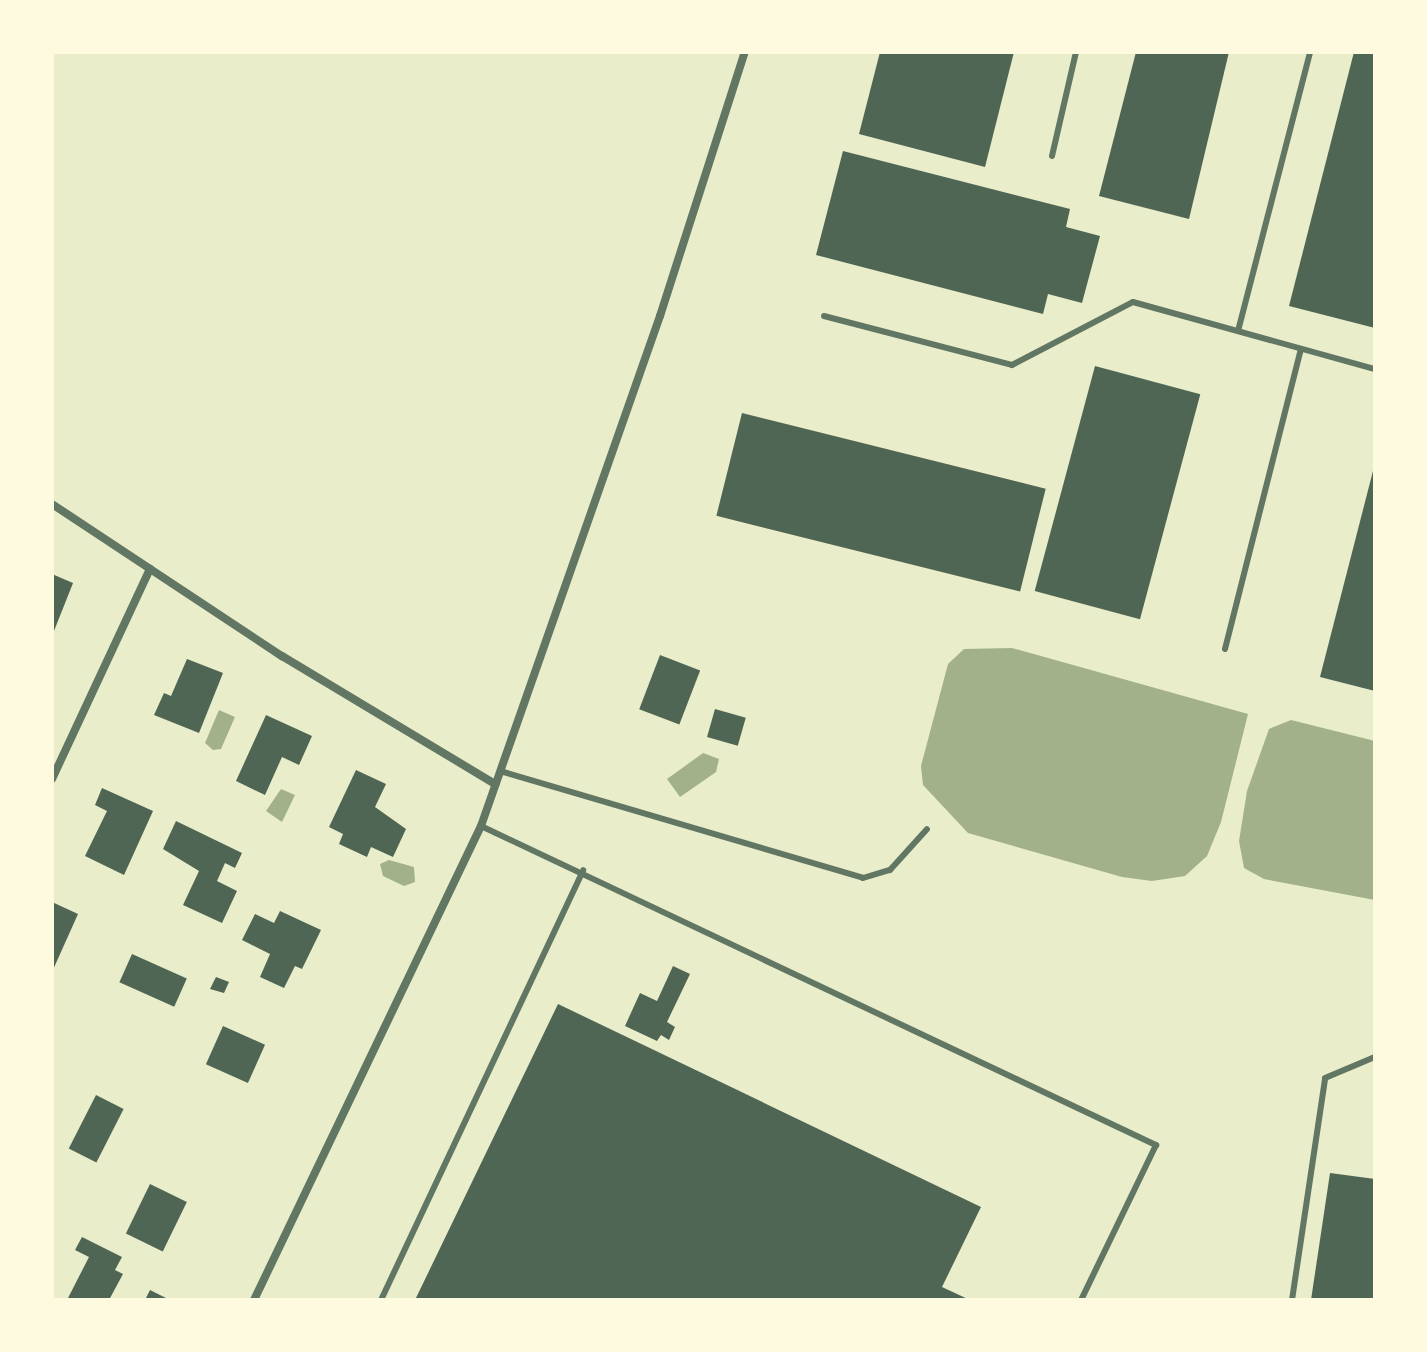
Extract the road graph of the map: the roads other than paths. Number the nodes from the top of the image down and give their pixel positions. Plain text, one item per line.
1 (745, 52) edge
2 (1076, 52) edge
3 (1310, 52) edge
4 (1052, 156) dead end
5 (824, 316) dead end
6 (1238, 331) junction
7 (1301, 349) junction
8 (1375, 369) edge
9 (52, 504) edge
10 (150, 569) junction
11 (1225, 649) dead end
12 (500, 771) junction
13 (52, 779) edge
14 (495, 784) junction
15 (481, 826) junction
16 (927, 829) dead end
17 (583, 870) junction
18 (1375, 1057) edge
19 (254, 1300) edge
20 (381, 1300) edge
21 (1081, 1300) edge
22 (1292, 1300) edge

1 - 12 street
2 - 4 lane
3 - 6 lane
5 - 6 lane
6 - 7 lane
7 - 8 lane
7 - 11 lane
9 - 10 street
10 - 13 street
10 - 14 street
12 - 14 street
12 - 16 lane
14 - 15 street
15 - 17 lane
15 - 19 street
17 - 20 lane
17 - 21 lane
18 - 22 lane

